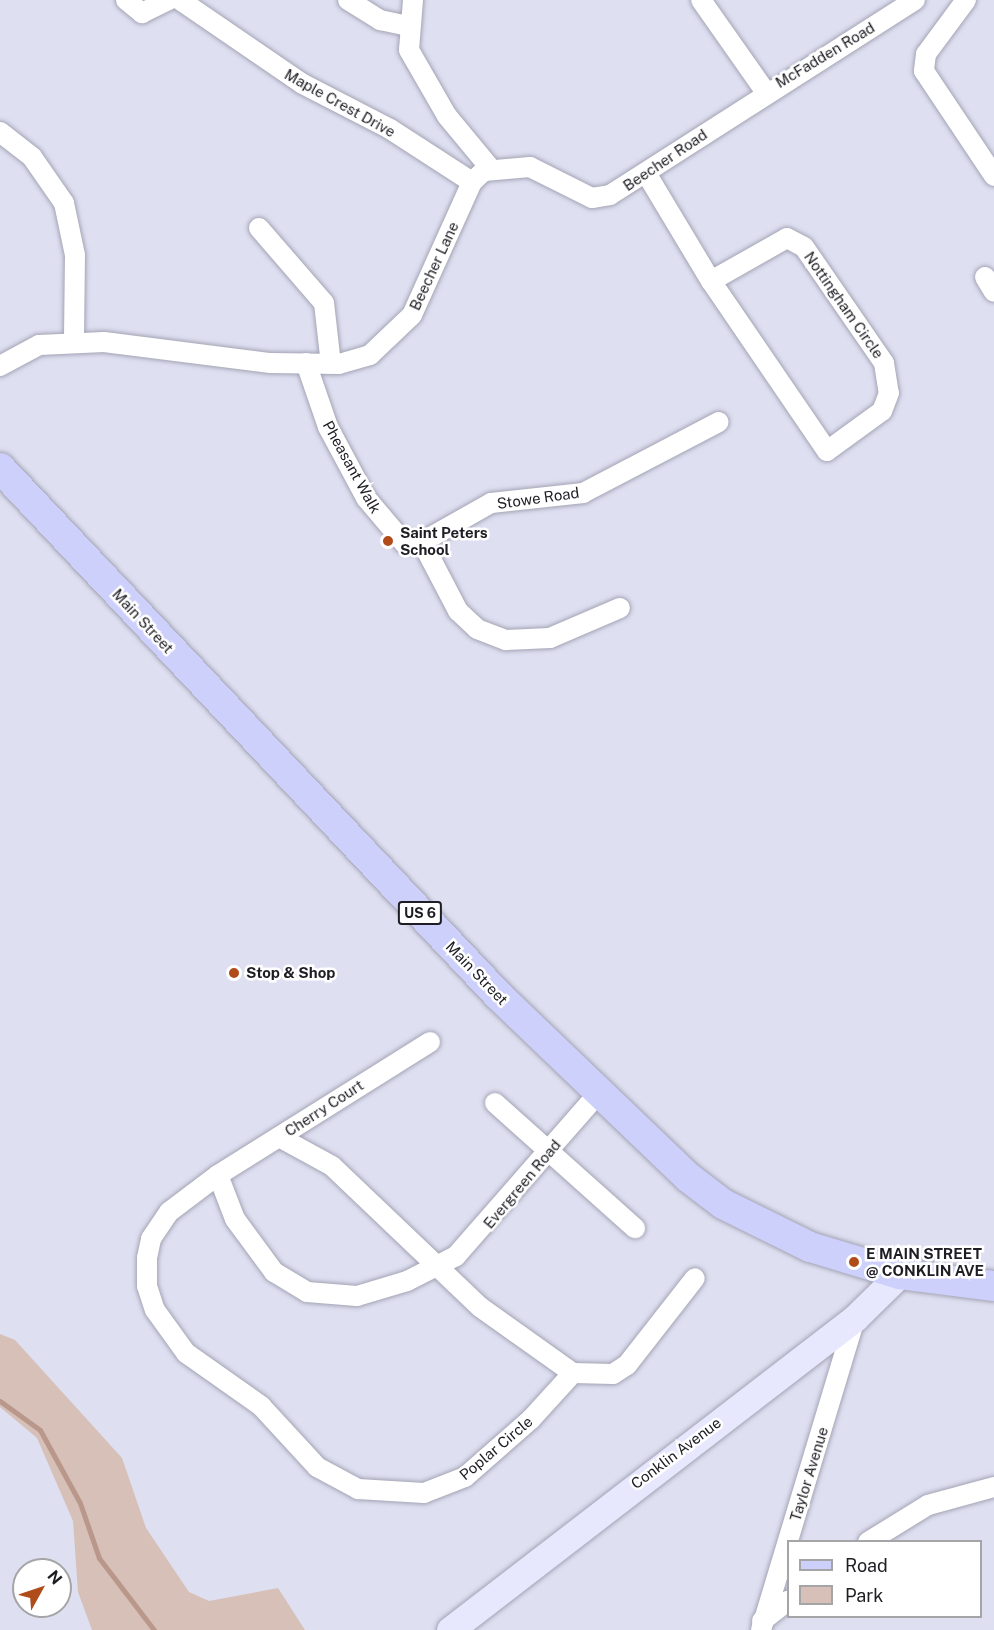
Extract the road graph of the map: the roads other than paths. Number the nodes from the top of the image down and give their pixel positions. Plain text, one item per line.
1 (126, 0) edge
2 (169, 0) edge
3 (180, 0) edge
4 (348, 0) edge
5 (413, 0) edge
6 (701, 0) edge
7 (915, 0) edge
8 (966, 0) edge
9 (409, 26) junction
10 (765, 91) junction
11 (0, 132) edge
12 (491, 169) junction
13 (646, 174) junction
14 (994, 176) edge
15 (472, 182) junction
16 (259, 228) dead end
17 (711, 281) junction
18 (74, 343) junction
19 (306, 363) junction
20 (331, 364) junction
21 (0, 366) edge
22 (719, 422) dead end
23 (0, 468) edge
24 (422, 542) junction
25 (620, 608) dead end
26 (430, 1042) dead end
27 (597, 1095) junction
28 (495, 1103) dead end
29 (279, 1137) junction
30 (547, 1154) junction
31 (218, 1175) junction
32 (635, 1228) dead end
33 (440, 1265) junction
34 (900, 1274) junction
35 (695, 1278) dead end
36 (994, 1286) edge
37 (855, 1318) junction
38 (573, 1373) junction
39 (994, 1487) edge
40 (871, 1540) edge
41 (787, 1603) edge
42 (759, 1626) edge
43 (450, 1630) edge

1 - 2 street
3 - 15 street, Maple Crest Drive
4 - 9 street
5 - 9 street
6 - 10 street
7 - 10 street, McFadden Road
8 - 14 street
9 - 12 street
10 - 13 street, Beecher Road
11 - 18 street
12 - 13 street, Beecher Road
12 - 15 street
13 - 17 street, Nottingham Circle
15 - 20 street, Beecher Lane
16 - 20 street
17 - 17 street, Nottingham Circle
18 - 19 street, Beecher Lane
18 - 21 street, Beecher Lane
19 - 20 street, Beecher Lane
19 - 24 street, Pheasant Walk
22 - 24 street, Stowe Road
23 - 27 main road, Main Street / US 6
24 - 25 street
26 - 29 street, Cherry Court
27 - 30 street, Evergreen Road
27 - 34 main road, Main Street / US 6
28 - 30 street
29 - 31 street, Cherry Court
29 - 33 street
30 - 32 street
30 - 33 street, Evergreen Road
31 - 33 street, Evergreen Road
31 - 38 street, Poplar Circle
33 - 38 street
34 - 36 main road, Main Street / US 6
34 - 37 street, Conklin Avenue
35 - 38 street
37 - 42 street, Taylor Avenue
37 - 43 street, Conklin Avenue
39 - 40 street
41 - 42 street

